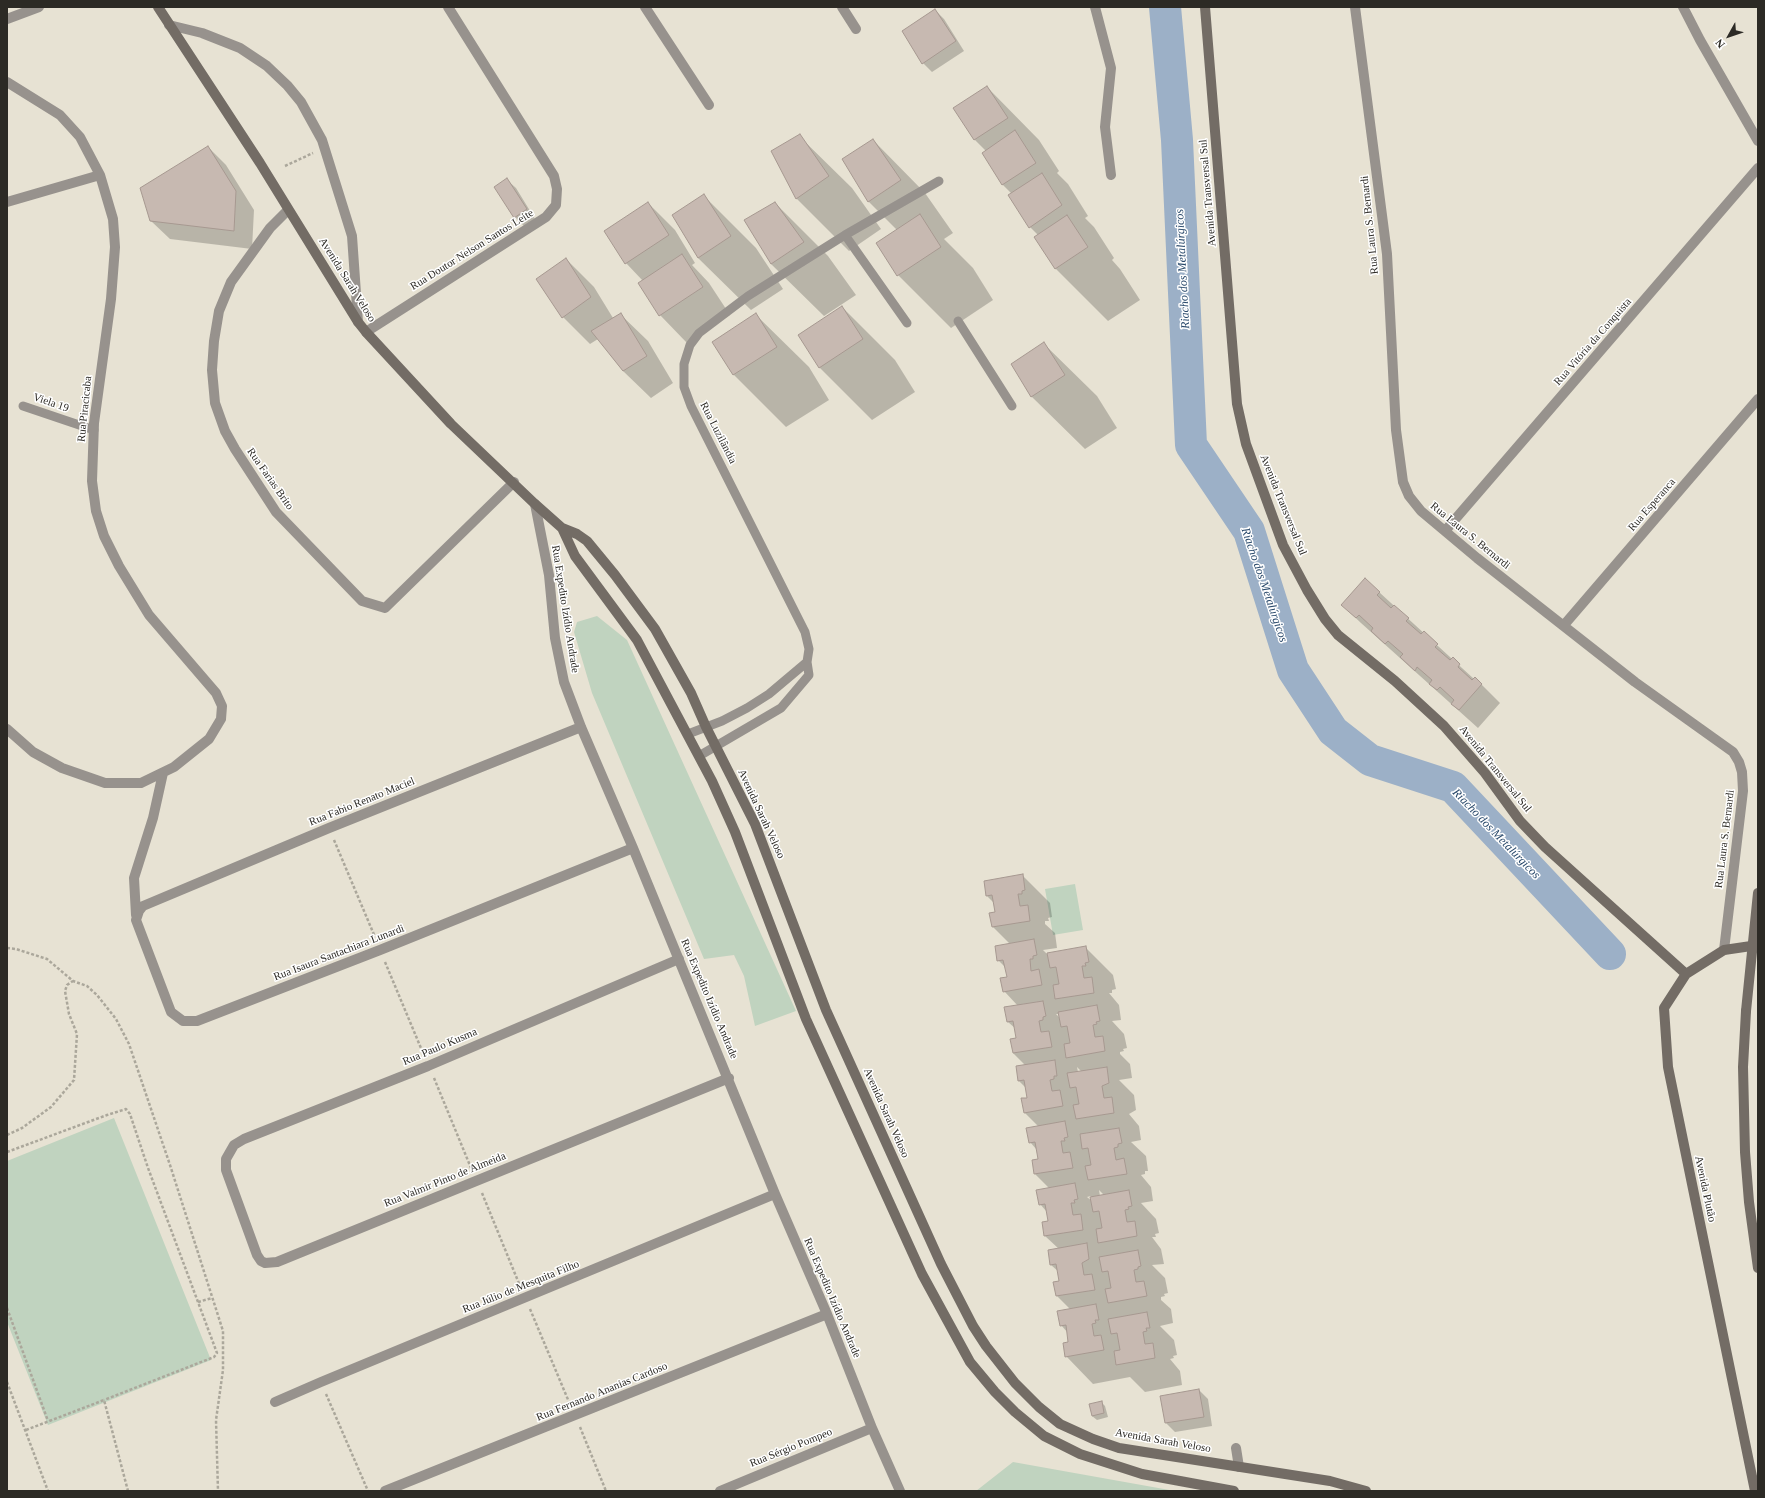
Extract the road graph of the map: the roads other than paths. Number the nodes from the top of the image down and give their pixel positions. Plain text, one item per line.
1 (39, 7) edge
2 (158, 7) edge
3 (448, 7) edge
4 (645, 7) edge
5 (842, 7) edge
6 (1095, 7) edge
7 (1205, 7) edge
8 (1355, 7) edge
9 (1683, 7) edge
10 (7, 19) edge
11 (169, 25) junction
12 (856, 29) dead end
13 (7, 82) edge
14 (709, 105) dead end
15 (1758, 141) edge
16 (1758, 168) edge
17 (1111, 174) dead end
18 (100, 175) junction
19 (939, 181) dead end
20 (7, 202) edge
21 (288, 210) junction
22 (845, 235) junction
23 (958, 321) dead end
24 (358, 322) junction
25 (907, 324) dead end
26 (366, 332) junction
27 (1758, 400) edge
28 (23, 406) dead end
29 (1012, 406) dead end
30 (94, 430) junction
31 (514, 482) junction
32 (535, 504) junction
33 (562, 528) junction
34 (1445, 531) junction
35 (1564, 625) junction
36 (807, 662) junction
37 (581, 727) junction
38 (706, 727) junction
39 (7, 729) edge
40 (688, 734) junction
41 (716, 747) junction
42 (699, 756) junction
43 (163, 773) junction
44 (633, 848) junction
45 (1758, 893) edge
46 (136, 916) junction
47 (1758, 945) edge
48 (1724, 950) junction
49 (679, 959) junction
50 (1686, 974) junction
51 (729, 1078) junction
52 (226, 1170) joint
53 (775, 1194) junction
54 (1758, 1268) edge
55 (827, 1314) junction
56 (275, 1402) dead end
57 (872, 1428) junction
58 (1236, 1448) dead end
59 (1239, 1467) junction
60 (385, 1491) edge
61 (720, 1491) edge
62 (900, 1491) edge
63 (1234, 1491) edge
64 (1366, 1491) edge
65 (1755, 1491) edge

1 - 10 street
2 - 11 main road, Avenida Sarah Veloso
3 - 26 street, Rua Doutor Nelson Santos Leite
4 - 14 street
5 - 12 street
6 - 17 street
7 - 50 main road, Avenida Transversal Sul
8 - 34 street, Rua Laura S. Bernardi
9 - 15 street
11 - 21 main road, Avenida Sarah Veloso
11 - 24 street
13 - 18 street, Rua Piracicaba
16 - 34 street, Rua Vitória da Conquista
18 - 20 street
18 - 30 street, Rua Piracicaba
19 - 22 lane, Rua Luzilândia
21 - 24 main road, Avenida Sarah Veloso
21 - 31 street, Rua Farias Brito
22 - 25 lane
22 - 36 lane, Rua Luzilândia
23 - 29 lane
24 - 26 main road, Avenida Sarah Veloso
26 - 31 main road, Avenida Sarah Veloso
27 - 35 street, Rua Esperanca
28 - 30 lane, Viela 19
30 - 43 street, Rua Piracicaba
31 - 32 main road, Avenida Sarah Veloso
32 - 33 main road, Avenida Sarah Veloso
32 - 37 street, Rua Expedito Izídio Andrade
33 - 38 main road, Avenida Sarah Veloso
33 - 40 main road, Avenida Sarah Veloso
34 - 35 street, Rua Laura S. Bernardi
35 - 48 street, Rua Laura S. Bernardi
36 - 38 lane
36 - 41 lane, Rua Luzilândia
37 - 44 street, Rua Expedito Izídio Andrade
37 - 46 street, Rua Fabio Renato Maciel
38 - 40 lane
38 - 41 main road, Avenida Sarah Veloso
39 - 43 street
40 - 42 main road, Avenida Sarah Veloso
41 - 42 lane, Rua Luzilândia
41 - 59 main road, Avenida Sarah Veloso
42 - 63 main road, Avenida Sarah Veloso
43 - 46 street
44 - 46 street, Rua Isaura Santachiara Lunardi
44 - 49 street, Rua Expedito Izídio Andrade
45 - 54 main road, bridge
47 - 48 main road, Avenida Plutão
48 - 50 main road, Avenida Plutão
49 - 51 street, Rua Expedito Izídio Andrade
49 - 52 street, Rua Paulo Kusma
50 - 65 main road, Avenida Plutão
51 - 52 street, Rua Valmir Pinto de Almeida
51 - 53 street, Rua Expedito Izídio Andrade
53 - 55 street, Rua Expedito Izídio Andrade
53 - 56 street, Rua Júlio de Mesquita Filho
55 - 57 street, Rua Expedito Izídio Andrade
55 - 60 street, Rua Fernando Ananias Cardoso
57 - 61 street, Rua Sérgio Pompeo
57 - 62 street, Rua Expedito Izídio Andrade
58 - 59 street
59 - 64 main road, Avenida Sarah Veloso

